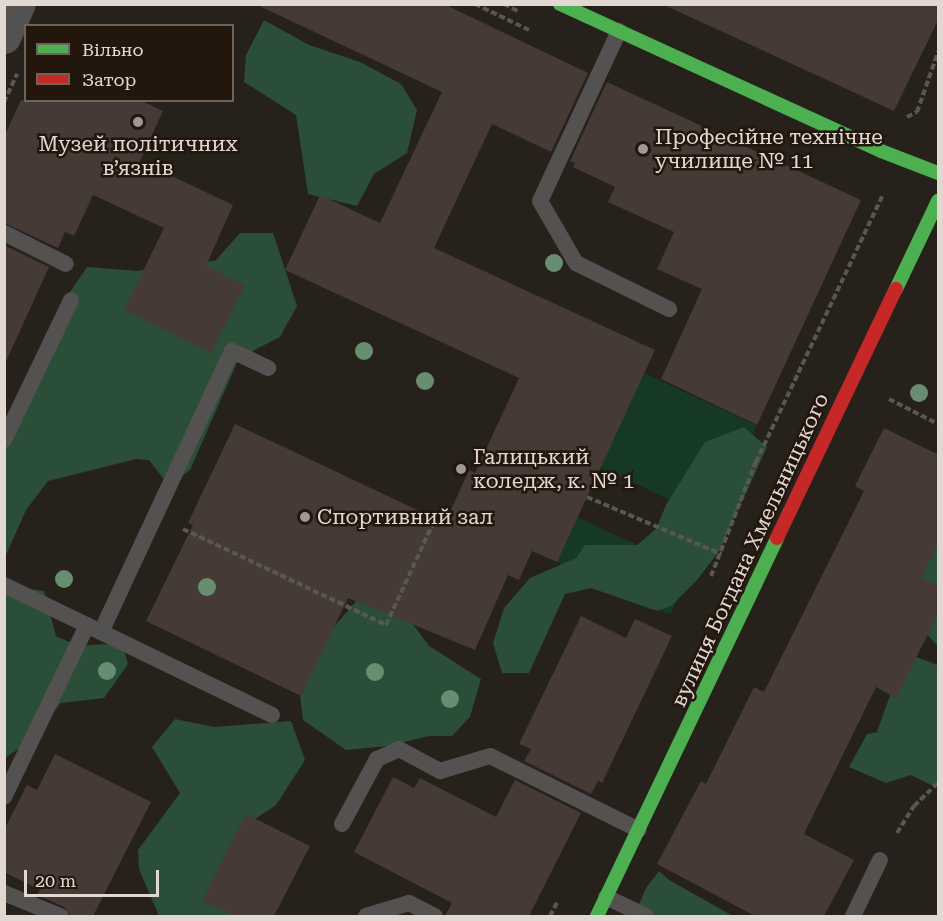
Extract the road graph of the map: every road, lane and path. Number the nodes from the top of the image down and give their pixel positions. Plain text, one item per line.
1 (19, 4) edge
2 (475, 4) edge
3 (560, 4) edge
4 (619, 31) junction
5 (538, 35) dead end
6 (4, 37) edge
7 (939, 52) edge
8 (901, 120) dead end
9 (939, 173) edge
10 (876, 188) dead end
11 (939, 201) edge
12 (4, 233) edge
13 (66, 264) dead end
14 (71, 300) dead end
15 (669, 309) dead end
16 (268, 368) dead end
17 (889, 399) dead end
18 (939, 424) edge
19 (4, 440) edge
20 (756, 462) dead end
21 (587, 496) dead end
22 (155, 515) junction
23 (435, 519) dead end
24 (721, 554) dead end
25 (4, 585) edge
26 (94, 628) junction
27 (272, 715) dead end
28 (939, 783) edge
29 (4, 797) edge
30 (342, 824) dead end
31 (639, 830) junction
32 (880, 860) joint
33 (4, 894) edge
34 (606, 897) junction
35 (60, 916) edge
36 (366, 916) edge
37 (435, 916) edge
38 (597, 916) edge
39 (646, 916) edge
40 (853, 916) edge

1 - 6 street
2 - 5 path
3 - 4 main road
4 - 9 main road
4 - 15 lane
7 - 8 path
10 - 20 path
11 - 31 main road, вулиця Богдана Хмельницького
12 - 13 lane
14 - 19 lane
16 - 22 lane
17 - 18 path
21 - 24 path
22 - 23 path
22 - 26 lane
25 - 26 lane
26 - 27 lane
26 - 29 lane
28 - 32 path
30 - 31 lane
31 - 34 main road, вулиця Богдана Хмельницького
32 - 40 lane
33 - 35 lane
34 - 38 main road, вулиця Богдана Хмельницького
34 - 39 lane
36 - 37 lane

